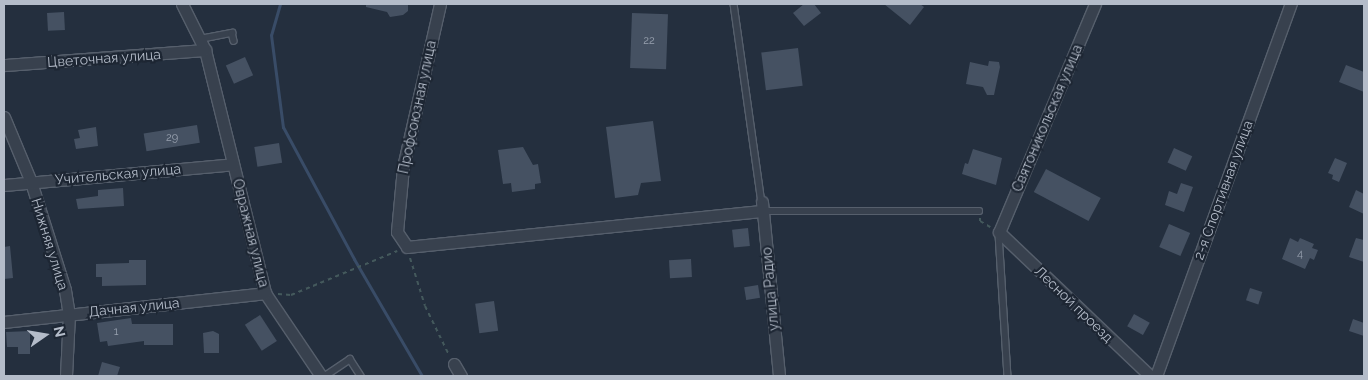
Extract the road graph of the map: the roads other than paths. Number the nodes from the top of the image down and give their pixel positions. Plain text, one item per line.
1 (182, 4) edge
2 (440, 4) edge
3 (734, 4) edge
4 (1095, 4) edge
5 (1291, 4) edge
6 (234, 41) dead end
7 (202, 45) junction
8 (4, 65) edge
9 (4, 117) edge
10 (233, 164) junction
11 (31, 182) junction
12 (4, 185) edge
13 (762, 206) junction
14 (979, 211) road end
15 (999, 232) junction
16 (265, 293) junction
17 (69, 314) junction
18 (4, 322) edge
19 (454, 364) road end
20 (66, 376) edge
21 (323, 376) edge
22 (361, 376) edge
23 (461, 376) edge
24 (779, 376) edge
25 (1008, 376) edge
26 (1150, 376) edge
27 (1156, 376) edge

1 - 7 street, Овражная улица
2 - 13 street, Профсоюзная улица
3 - 13 lane
4 - 15 street, Святоникольская улица
5 - 27 street, 2-я Спортивная улица
6 - 7 lane
7 - 8 street, Цветочная улица
7 - 10 street, Овражная улица
9 - 11 street, Нижняя улица
10 - 11 street, Учительская улица
10 - 16 street, Овражная улица
11 - 12 street, Учительская улица
11 - 17 street, Нижняя улица
13 - 14 lane
13 - 24 street, улица Радио
15 - 25 lane
15 - 26 street, Лесной проезд
16 - 17 street, Дачная улица
16 - 21 street, Овражная улица
17 - 18 street, Дачная улица
17 - 20 street, Нижняя улица
19 - 23 street
21 - 22 lane

